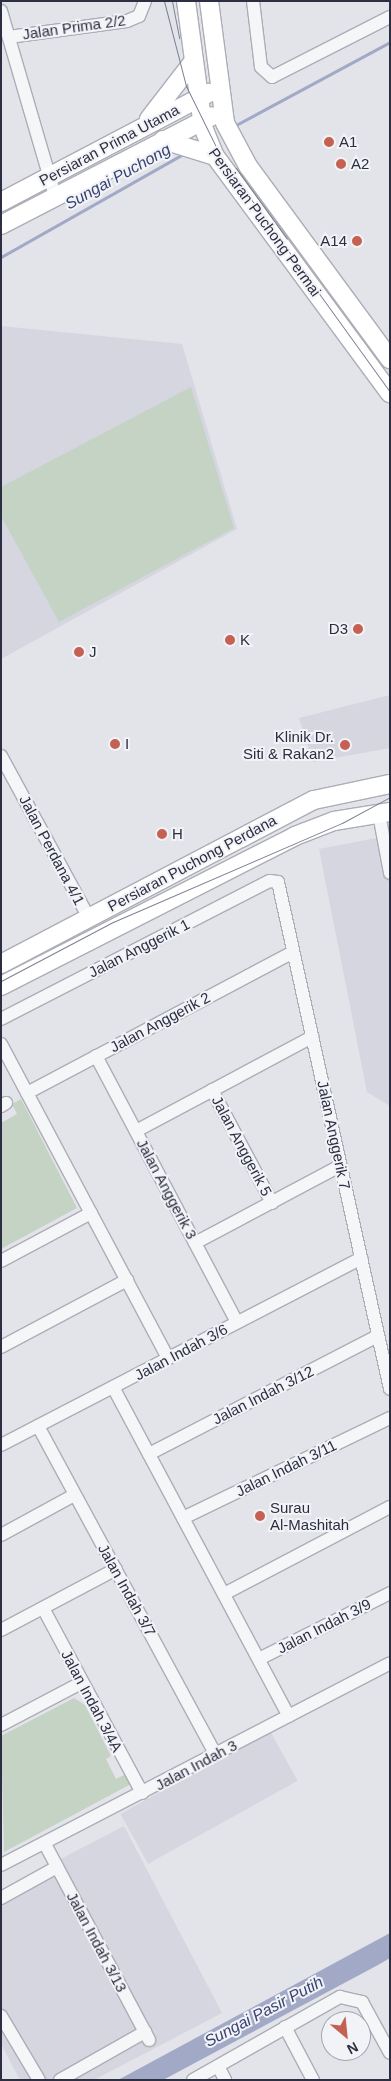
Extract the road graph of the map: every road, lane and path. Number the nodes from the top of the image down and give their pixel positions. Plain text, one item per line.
1 (145, 1) edge
2 (186, 1) edge
3 (209, 1) edge
4 (253, 1) edge
5 (1, 11) edge
6 (390, 17) edge
7 (9, 37) junction
8 (193, 62) junction
9 (218, 88) junction
10 (199, 98) junction
11 (223, 117) junction
12 (203, 127) junction
13 (140, 128) junction
14 (163, 140) junction
15 (215, 156) junction
16 (49, 177) junction
17 (55, 196) junction
18 (1, 202) edge
19 (1, 225) edge
20 (390, 359) edge
21 (390, 393) edge
22 (1, 756) edge
23 (390, 784) edge
24 (384, 813) edge
25 (390, 873) edge
26 (278, 882) joint
27 (89, 918) junction
28 (293, 952) junction
29 (1, 964) edge
30 (1, 986) edge
31 (1, 1019) edge
32 (312, 1037) junction
33 (1, 1044) edge
34 (96, 1056) junction
35 (212, 1090) junction
36 (27, 1093) junction
37 (136, 1131) junction
38 (340, 1166) junction
39 (272, 1203) junction
40 (91, 1213) junction
41 (195, 1244) junction
42 (361, 1258) junction
43 (1, 1261) edge
44 (127, 1280) junction
45 (237, 1322) junction
46 (378, 1336) junction
47 (1, 1347) edge
48 (168, 1358) junction
49 (113, 1387) junction
50 (390, 1389) edge
51 (390, 1418) edge
52 (38, 1426) junction
53 (1, 1445) edge
54 (149, 1454) junction
55 (74, 1495) junction
56 (390, 1507) edge
57 (183, 1518) junction
58 (1, 1535) edge
59 (116, 1569) junction
60 (390, 1593) edge
61 (224, 1594) junction
62 (43, 1608) junction
63 (1, 1630) edge
64 (259, 1659) junction
65 (390, 1663) edge
66 (81, 1683) junction
67 (289, 1716) junction
68 (1, 1724) edge
69 (215, 1754) junction
70 (142, 1793) junction
71 (45, 1844) junction
72 (1, 1865) edge
73 (57, 1867) junction
74 (1, 1898) edge
75 (1, 2016) edge
76 (285, 2026) junction
77 (390, 2053) edge
78 (218, 2066) junction
79 (39, 2080) edge
80 (60, 2080) edge
81 (193, 2080) edge
82 (225, 2080) edge
83 (313, 2080) edge

1 - 7 street, Jalan Prima 2/2
2 - 8 main road, Persiaran Puchong Permai
3 - 9 main road, Persiaran Puchong Permai
4 - 6 street
5 - 7 street
7 - 16 street
8 - 10 main road, Persiaran Puchong Permai
8 - 13 main road
9 - 10 main road, Persiaran Prima Utama
9 - 11 main road, Persiaran Puchong Permai
10 - 12 main road, Persiaran Puchong Permai
10 - 13 main road, Persiaran Prima Utama
11 - 12 main road, Persiaran Prima Utama
11 - 20 main road, Persiaran Puchong Permai
12 - 14 main road, Persiaran Prima Utama
12 - 15 main road, Persiaran Puchong Permai
13 - 16 main road, Persiaran Prima Utama
14 - 15 main road
14 - 17 main road, Persiaran Prima Utama
15 - 21 main road, Persiaran Puchong Permai
16 - 17 street
16 - 18 main road, Persiaran Prima Utama
17 - 19 main road, Persiaran Prima Utama
22 - 27 street, Jalan Perdana 4/1
23 - 27 main road, Persiaran Puchong Perdana
24 - 25 street
24 - 30 main road, Persiaran Puchong Perdana
26 - 28 street, Jalan Anggerik 7
26 - 31 street, Jalan Anggerik 1
27 - 29 main road, Persiaran Puchong Perdana
28 - 32 street, Jalan Anggerik 7
28 - 34 street, Jalan Anggerik 2
32 - 35 street
32 - 38 street, Jalan Anggerik 7
33 - 36 street
34 - 36 street, Jalan Anggerik 2
34 - 37 street, Jalan Anggerik 3
35 - 37 street
35 - 39 street, Jalan Anggerik 5
36 - 40 street
37 - 41 street, Jalan Anggerik 3
38 - 39 street
38 - 42 street, Jalan Anggerik 7
39 - 41 street
40 - 43 street
40 - 44 street
41 - 45 street, Jalan Anggerik 3
42 - 45 street, Jalan Indah 3/6
42 - 46 street, Jalan Anggerik 7
44 - 47 street
44 - 48 street
45 - 48 street, Jalan Indah 3/6
46 - 50 street, Jalan Anggerik 7
46 - 54 street, Jalan Indah 3/12
48 - 49 street, Jalan Indah 3/6
49 - 52 street, Jalan Indah 3/6
49 - 54 street
51 - 57 street, Jalan Indah 3/11
52 - 53 street, Jalan Indah 3/6
52 - 55 street, Jalan Indah 3/7
54 - 57 street
55 - 58 street
55 - 59 street, Jalan Indah 3/7
56 - 61 street
57 - 61 street
59 - 62 street
59 - 69 street, Jalan Indah 3/7
60 - 64 street, Jalan Indah 3/9
61 - 64 street
62 - 63 street
62 - 66 street, Jalan Indah 3/4A
64 - 67 street
65 - 67 street, Jalan Indah 3
66 - 68 street
66 - 70 street, Jalan Indah 3/4A
67 - 69 street, Jalan Indah 3
69 - 70 street, Jalan Indah 3
70 - 71 street, Jalan Indah 3
71 - 72 street, Jalan Indah 3
71 - 73 street, Jalan Indah 3/13
73 - 74 street
73 - 80 street, Jalan Indah 3/13
75 - 79 street
76 - 77 street
76 - 78 street
76 - 83 street
78 - 81 street
78 - 82 street

